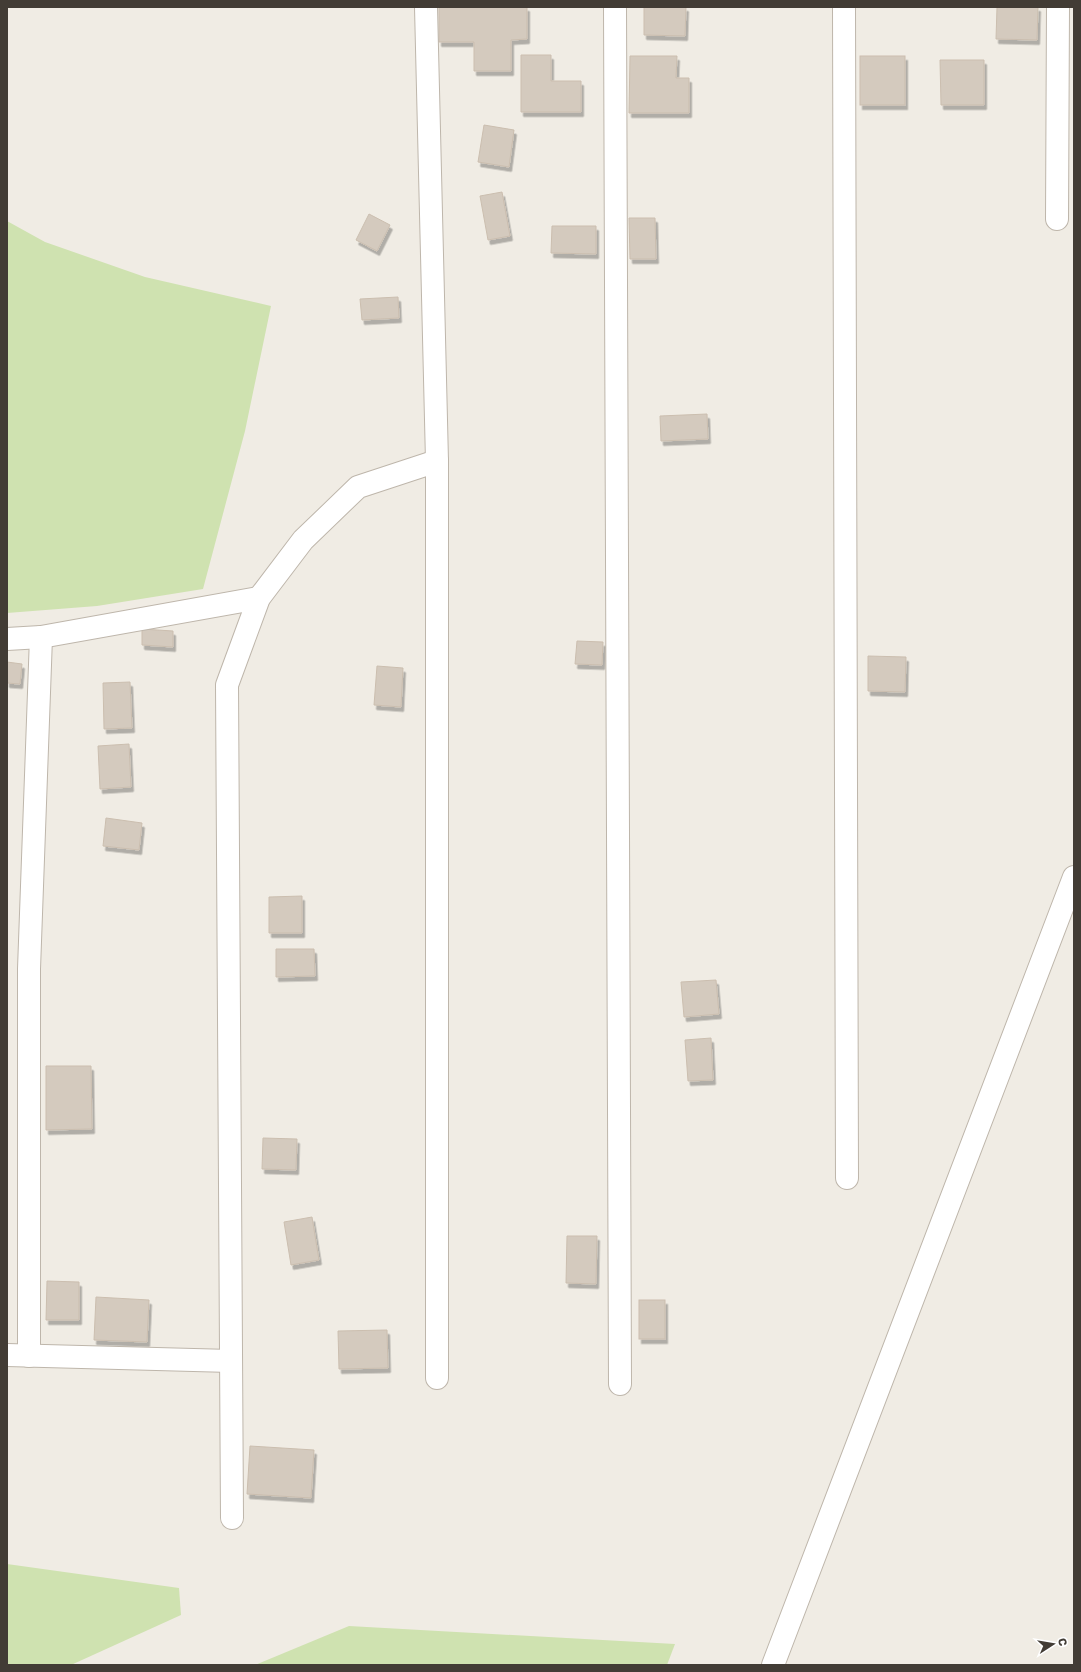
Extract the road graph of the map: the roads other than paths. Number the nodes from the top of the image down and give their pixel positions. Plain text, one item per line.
1 (426, 7) edge
2 (616, 7) edge
3 (844, 7) edge
4 (1058, 7) edge
5 (1058, 219) dead end
6 (437, 461) junction
7 (259, 598) junction
8 (41, 637) junction
9 (7, 639) edge
10 (1074, 877) edge
11 (847, 1178) dead end
12 (7, 1355) edge
13 (29, 1356) junction
14 (231, 1361) junction
15 (436, 1378) dead end
16 (620, 1384) dead end
17 (232, 1518) dead end
18 (773, 1665) edge

1 - 6 street
2 - 16 street
3 - 11 street
4 - 5 street
6 - 7 street
6 - 15 street
7 - 8 street
7 - 14 street
8 - 9 street
8 - 13 street
10 - 18 street
12 - 13 street
13 - 14 street
14 - 17 street

